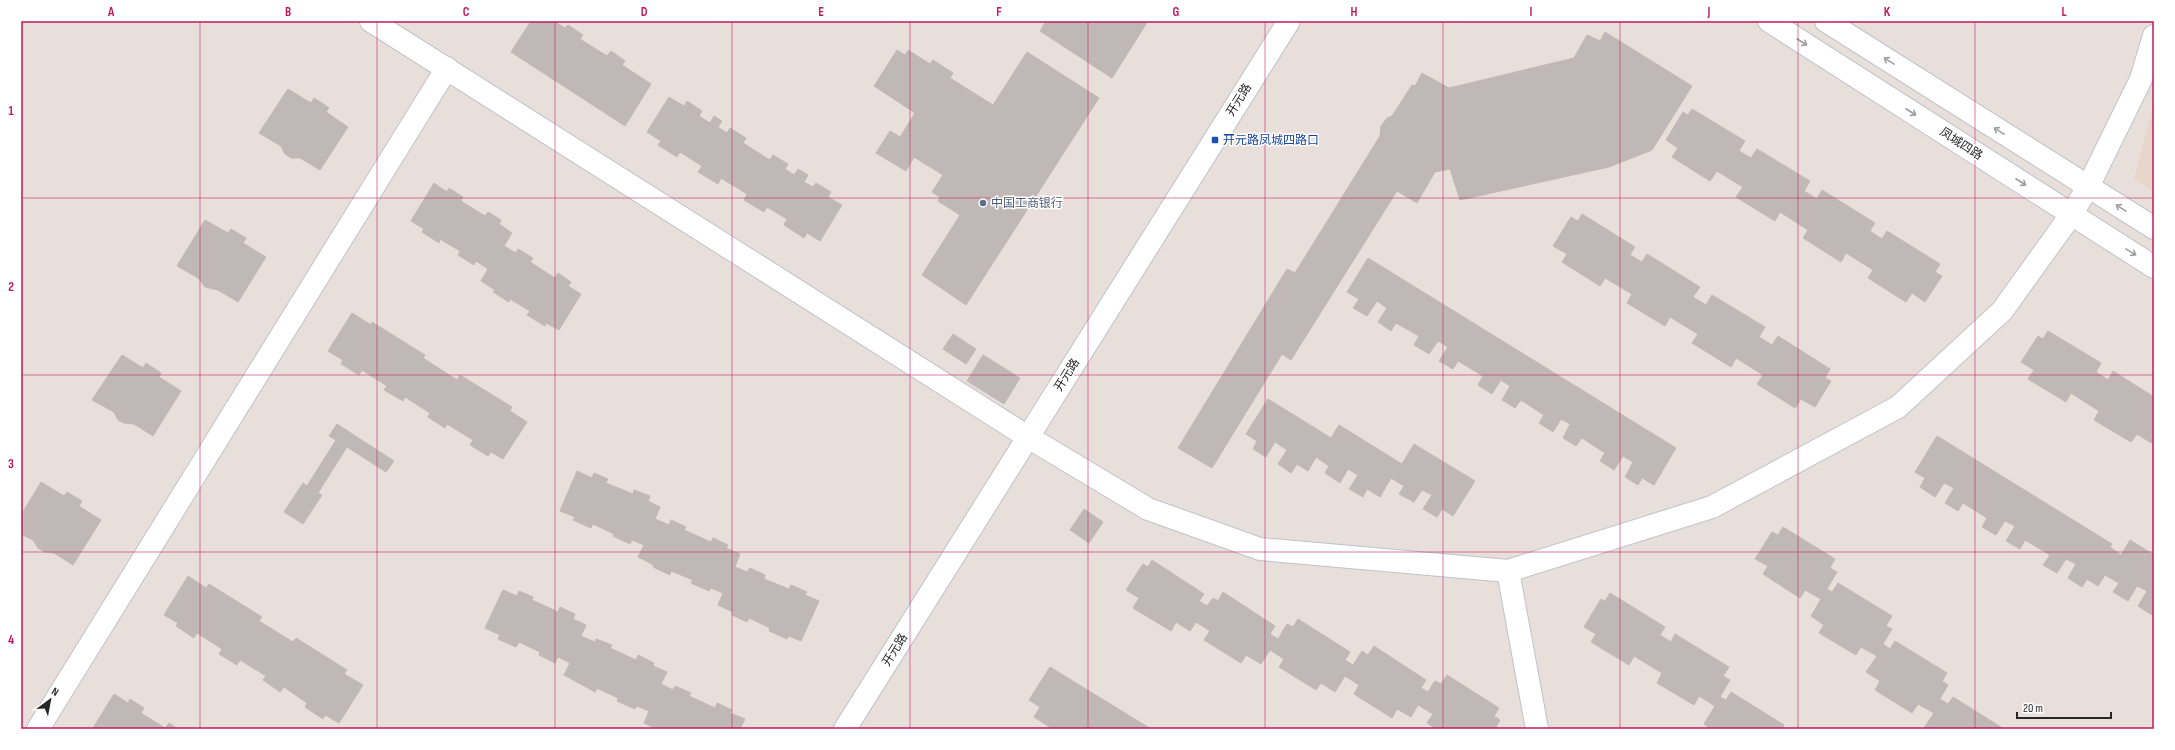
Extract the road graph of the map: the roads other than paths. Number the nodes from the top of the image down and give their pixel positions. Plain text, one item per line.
1 (371, 21) edge
2 (1289, 21) edge
3 (1769, 21) edge
4 (1826, 21) edge
5 (2154, 36) edge
6 (447, 68) junction
7 (2088, 187) junction
8 (2071, 215) junction
9 (2154, 228) edge
10 (2154, 266) edge
11 (1028, 437) junction
12 (1508, 571) junction
13 (38, 729) edge
14 (845, 729) edge
15 (1537, 729) edge

1 - 6 street
2 - 11 street, 开元路
3 -> 8 street, 凤城四路
7 -> 4 street
5 - 7 street
6 - 11 street
6 - 13 street
7 - 8 street
9 -> 7 street
8 -> 10 street, 凤城四路
8 - 12 street
11 - 12 street
11 - 14 street, 开元路
12 - 15 street

